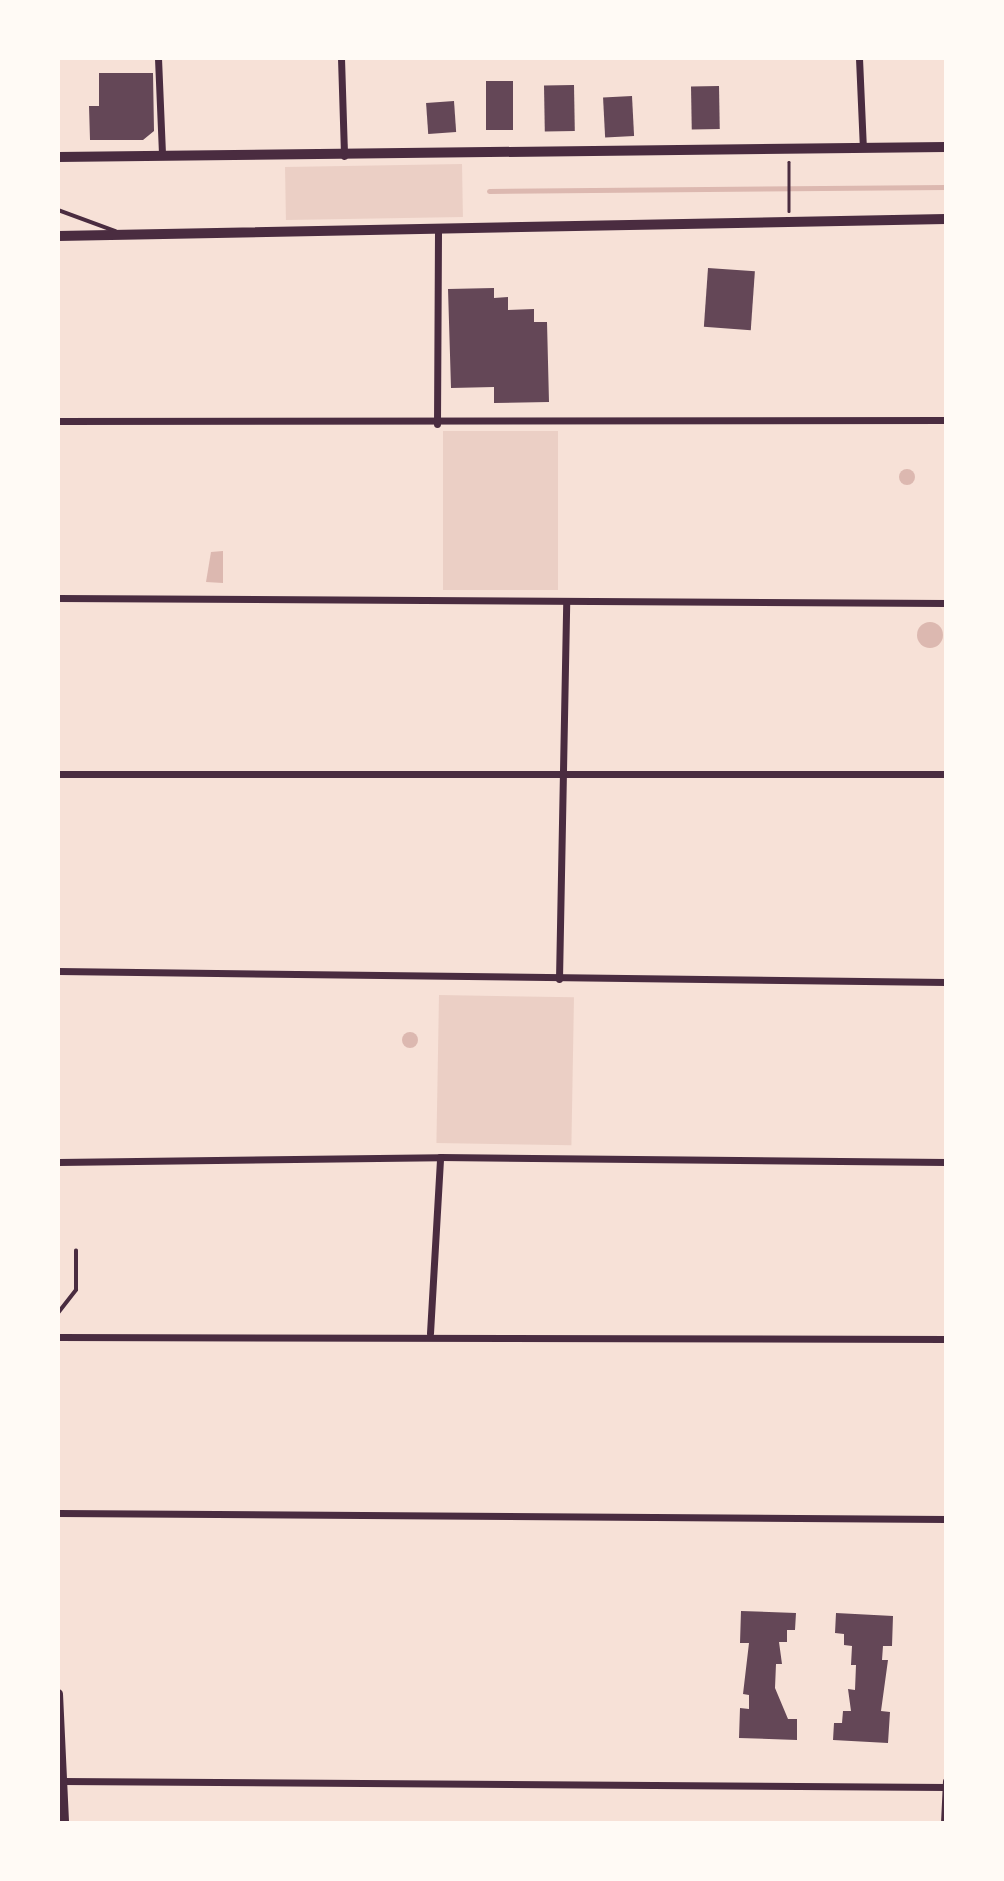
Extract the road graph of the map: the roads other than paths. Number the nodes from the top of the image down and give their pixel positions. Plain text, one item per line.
1 (159, 58) edge
2 (341, 58) edge
3 (859, 58) edge
4 (946, 147) edge
5 (863, 148) junction
6 (162, 153) junction
7 (344, 156) junction
8 (58, 157) edge
9 (58, 210) edge
10 (946, 219) edge
11 (438, 226) junction
12 (116, 231) junction
13 (58, 236) edge
14 (946, 419) edge
15 (58, 421) edge
16 (437, 424) junction
17 (58, 598) edge
18 (566, 601) junction
19 (946, 603) edge
20 (58, 774) edge
21 (564, 774) junction
22 (946, 774) edge
23 (58, 971) edge
24 (559, 979) junction
25 (946, 982) edge
26 (440, 1157) junction
27 (58, 1162) edge
28 (946, 1162) edge
29 (76, 1251) dead end
30 (58, 1312) edge
31 (430, 1333) junction
32 (58, 1337) edge
33 (946, 1339) edge
34 (58, 1513) edge
35 (946, 1518) edge
36 (58, 1694) edge
37 (62, 1781) junction
38 (946, 1781) edge
39 (946, 1787) edge
40 (64, 1823) edge
41 (944, 1823) edge

1 - 6 street
2 - 7 street
3 - 5 street
4 - 5 main road
5 - 7 main road
6 - 7 main road
6 - 8 main road
9 - 12 lane
10 - 11 main road
11 - 12 main road
11 - 16 street
12 - 13 main road
14 - 16 street
15 - 16 street
17 - 18 street
18 - 19 street
18 - 21 street
20 - 21 street
21 - 22 street
21 - 24 street
23 - 24 street
24 - 25 street
26 - 27 street
26 - 28 street
26 - 31 street
29 - 30 lane
31 - 32 street
31 - 33 street
34 - 35 street
36 - 37 main road
37 - 39 street
37 - 40 main road
38 - 39 street
39 - 41 street

